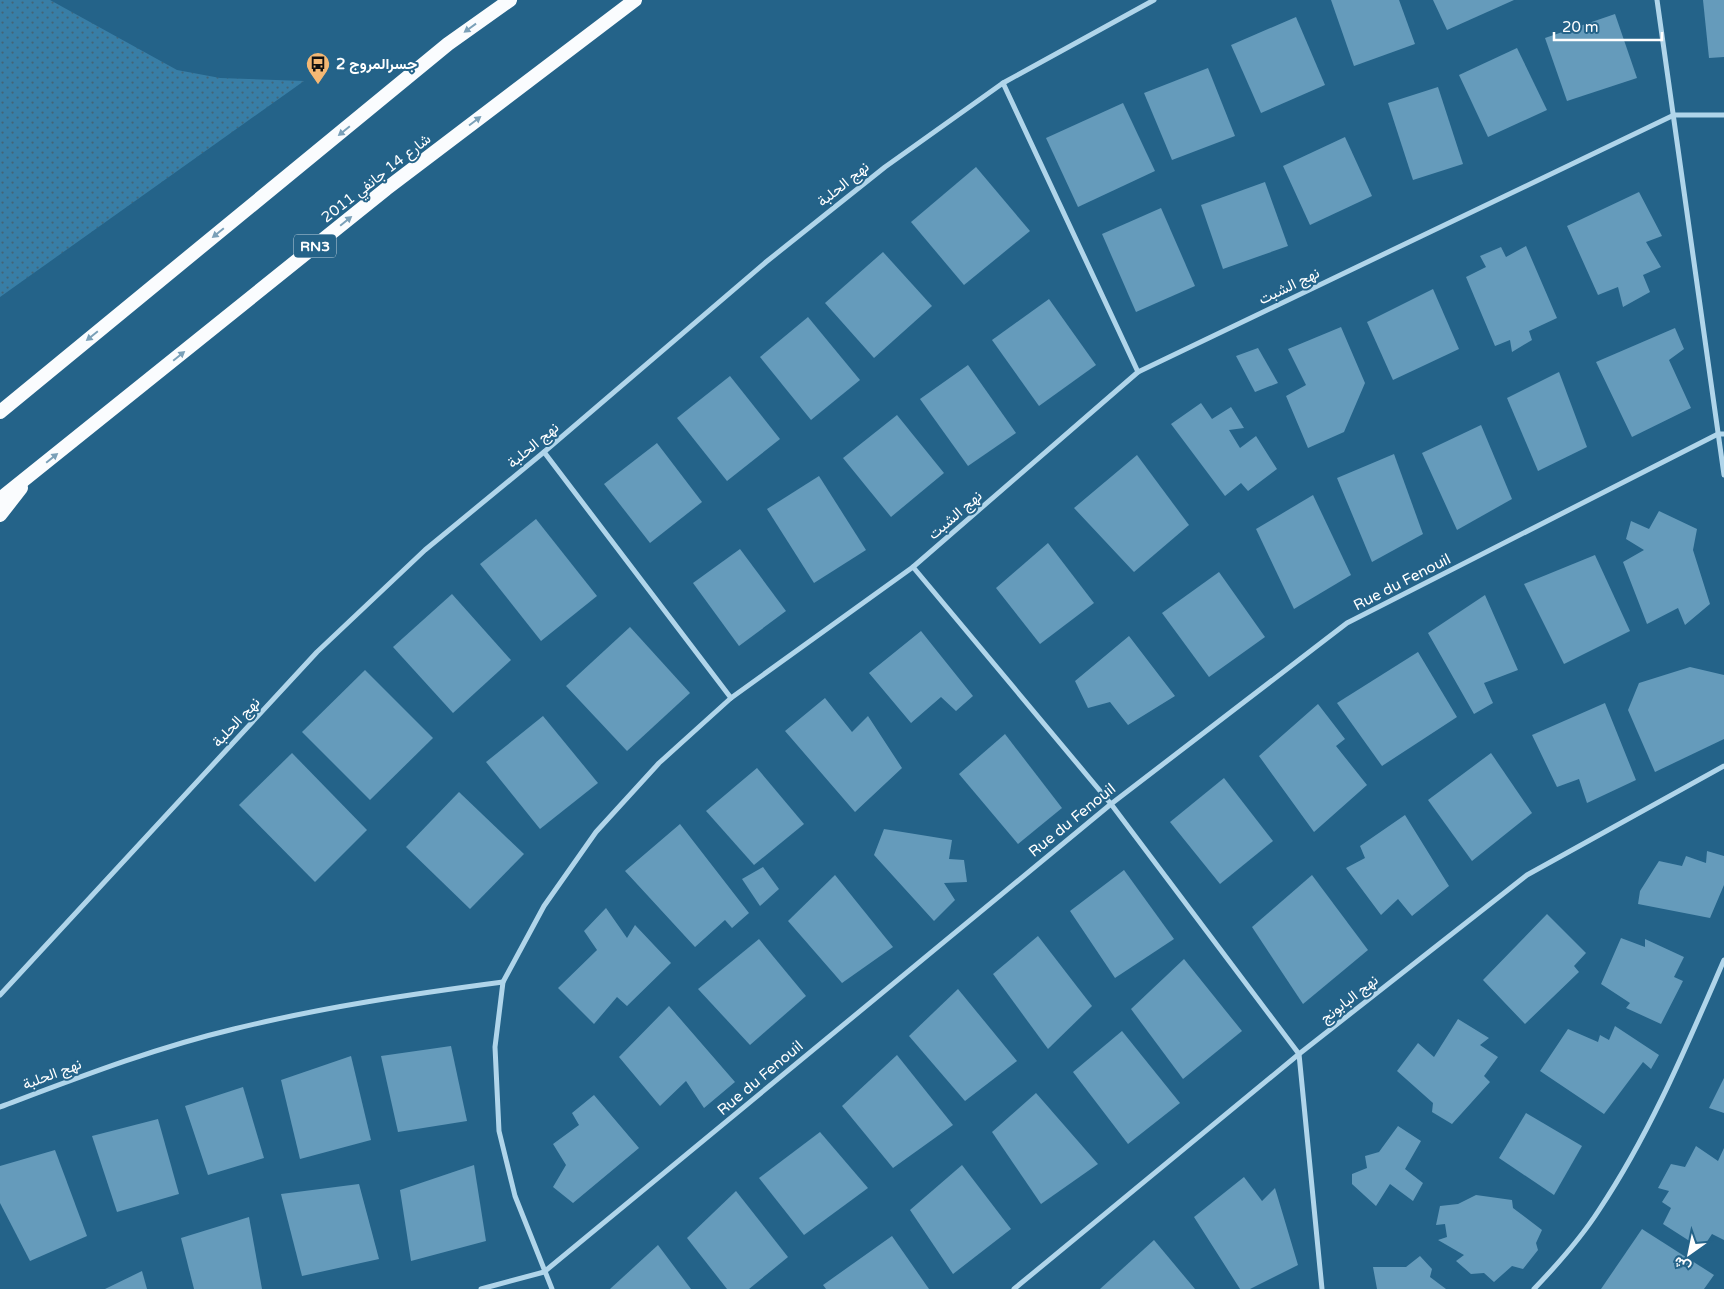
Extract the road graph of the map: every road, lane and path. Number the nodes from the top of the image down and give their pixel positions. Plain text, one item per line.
1 (510, 0) edge
2 (635, 0) edge
3 (1154, 0) edge
4 (1657, 0) edge
5 (1003, 83) junction
6 (1724, 115) edge
7 (1674, 116) junction
8 (1138, 372) junction
9 (0, 412) edge
10 (1721, 434) edge
11 (544, 452) junction
12 (31, 475) junction
13 (1724, 475) edge
14 (0, 499) edge
15 (0, 515) edge
16 (913, 568) junction
17 (731, 698) junction
18 (1724, 766) edge
19 (1111, 804) junction
20 (1724, 960) edge
21 (503, 982) junction
22 (0, 995) edge
23 (1299, 1054) junction
24 (0, 1107) edge
25 (544, 1272) junction
26 (481, 1289) edge
27 (552, 1289) edge
28 (1014, 1289) edge
29 (1322, 1289) edge
30 (1534, 1289) edge

1 -> 9 highway
12 -> 2 highway, شارع 14 جانفي 2011 / RN3
3 - 5 street, نهج الحلبة
4 - 7 street
5 - 8 street
5 - 11 street, نهج الحلبة
6 - 7 street, نهج الشبت
7 - 8 street, نهج الشبت
7 - 10 street
8 - 16 street, نهج الشبت
10 - 13 street
10 - 19 street, Rue du Fenouil
11 - 17 street
11 - 22 street, نهج الحلبة
12 - 14 highway, شارع 14 جانفي 2011 / RN3
12 - 15 highway
16 - 17 street
16 - 19 street
17 - 21 street
18 - 23 street, نهج البابونج
19 - 23 street
19 - 25 street, Rue du Fenouil
20 - 30 street
21 - 24 street, نهج الحلبة
21 - 25 street
23 - 28 street, نهج البابونج
23 - 29 street
25 - 26 street, Rue du Fenouil
25 - 27 street

